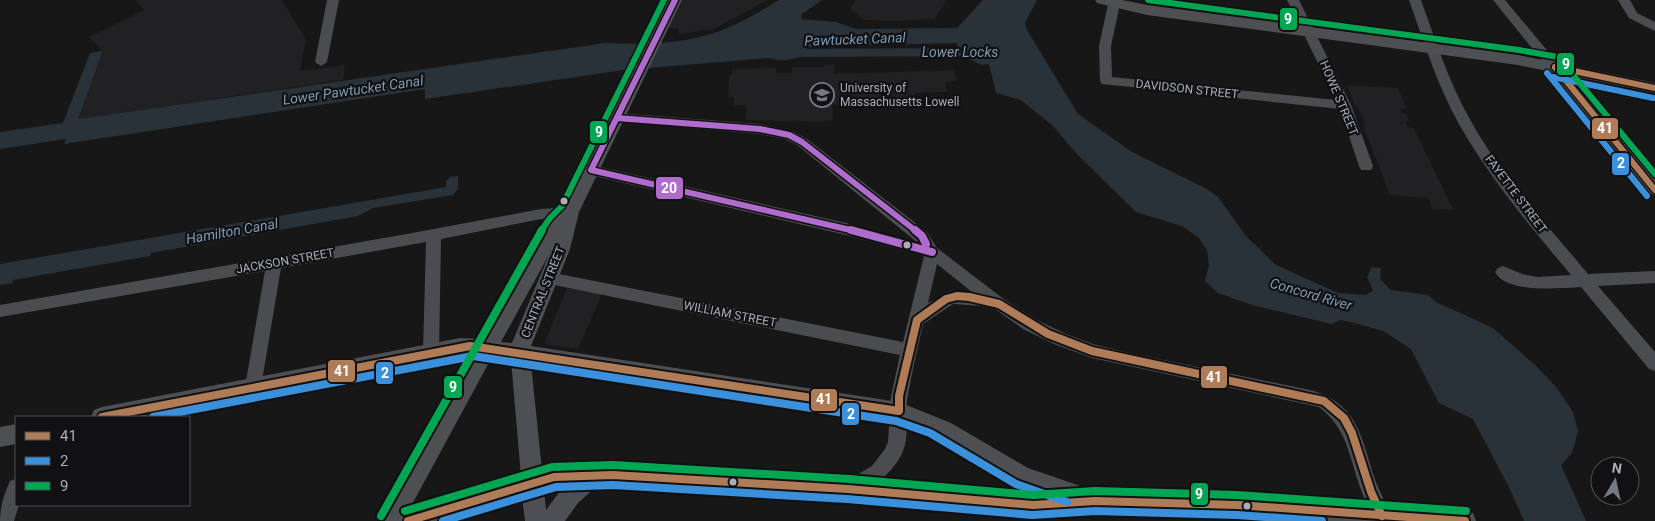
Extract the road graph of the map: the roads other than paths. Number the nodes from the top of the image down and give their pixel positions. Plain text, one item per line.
1 (333, 0) edge
2 (675, 0) edge
3 (1293, 0) edge
4 (1415, 0) edge
5 (1499, 0) edge
6 (1624, 0) edge
7 (1108, 2) edge
8 (1655, 27) edge
9 (1310, 32) junction
10 (1432, 48) junction
11 (321, 62) dead end
12 (1555, 67) junction
13 (1655, 88) edge
14 (1345, 105) junction
15 (617, 118) junction
16 (1366, 166) dead end
17 (591, 170) junction
18 (1655, 190) edge
19 (570, 212) junction
20 (434, 235) junction
21 (932, 252) junction
22 (274, 263) junction
23 (1503, 272) dead end
24 (1655, 277) edge
25 (549, 278) junction
26 (1582, 280) junction
27 (999, 304) junction
28 (1, 313) edge
29 (917, 320) junction
30 (487, 347) junction
31 (910, 350) junction
32 (432, 352) junction
33 (520, 352) junction
34 (1655, 364) edge
35 (253, 387) junction
36 (899, 411) junction
37 (107, 416) edge
38 (15, 434) edge
39 (0, 437) edge
40 (593, 476) junction
41 (533, 482) junction
42 (15, 489) edge
43 (848, 490) junction
44 (1095, 501) junction
45 (1239, 513) edge
46 (1383, 519) edge
47 (4, 521) edge
48 (390, 521) edge
49 (408, 521) edge
50 (536, 521) edge
51 (553, 521) edge
52 (1465, 521) edge

1 - 11 street
2 - 15 main road, CENTRAL STREET
3 - 9 street, HOWE STREET
4 - 10 street, FAYETTE STREET
5 - 12 street
6 - 8 street
7 - 9 main road
7 - 14 street, DAVIDSON STREET
9 - 10 main road
9 - 14 street, HOWE STREET
10 - 12 main road
10 - 26 street, FAYETTE STREET
12 - 13 main road
12 - 18 street
14 - 16 street, HOWE STREET
15 - 17 main road, CENTRAL STREET
15 - 21 street
17 - 19 main road, CENTRAL STREET
17 - 21 street
19 - 20 street, JACKSON STREET
19 - 25 main road, CENTRAL STREET
19 - 30 main road, CENTRAL STREET
20 - 22 street, JACKSON STREET
20 - 32 street
21 - 27 street
21 - 29 street
22 - 28 street, JACKSON STREET
22 - 35 street
23 - 26 street
24 - 26 street
25 - 31 street, WILLIAM STREET
25 - 33 main road, CENTRAL STREET
26 - 34 street, FAYETTE STREET
27 - 29 street
27 - 46 street
29 - 31 street
30 - 32 main road
30 - 33 main road
30 - 48 main road, CENTRAL STREET
31 - 36 street
32 - 35 main road
33 - 36 main road
33 - 41 main road, CENTRAL STREET
35 - 37 main road
36 - 43 street
36 - 44 main road
38 - 39 main road
40 - 41 main road
40 - 43 main road
40 - 51 main road
41 - 49 main road
41 - 50 main road, CENTRAL STREET
42 - 47 street
43 - 44 main road
44 - 45 main road
45 - 46 main road
46 - 52 main road

